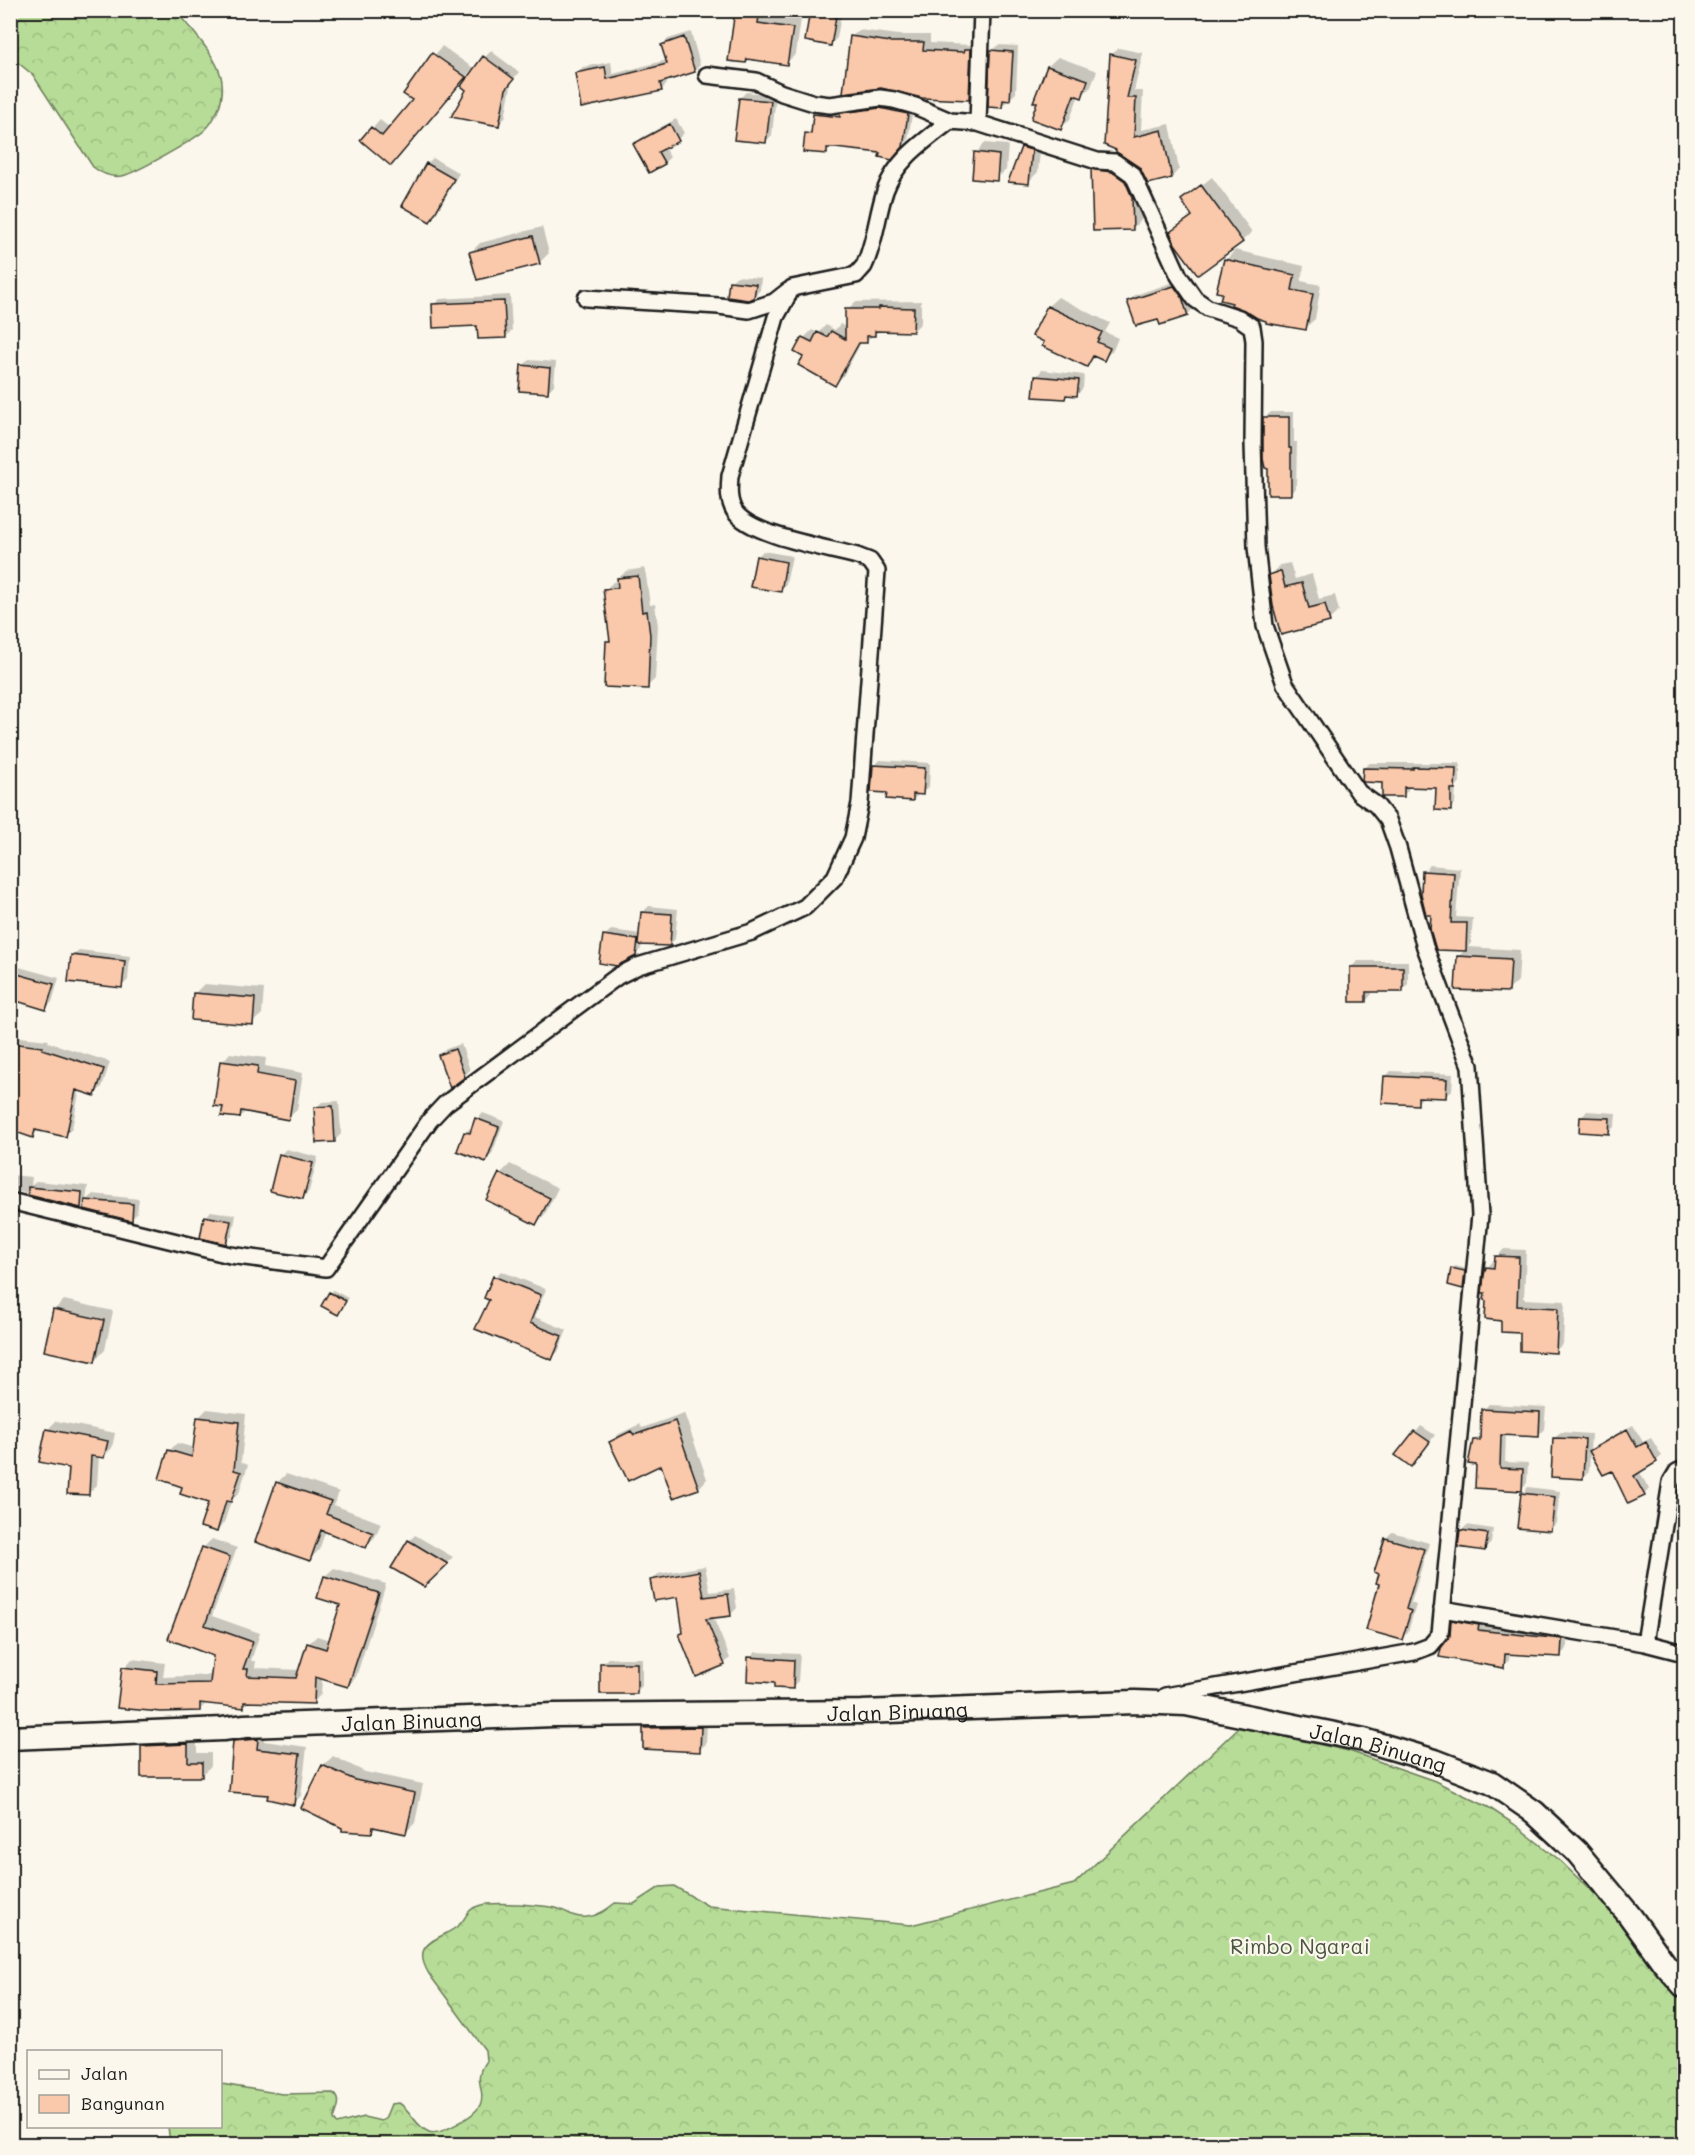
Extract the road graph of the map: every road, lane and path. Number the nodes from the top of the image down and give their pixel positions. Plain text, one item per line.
1 (982, 10) edge
2 (707, 75) dead end
3 (950, 121) junction
4 (978, 123) junction
5 (792, 288) junction
6 (586, 298) dead end
7 (10, 1201) edge
8 (1684, 1469) edge
9 (1442, 1609) junction
10 (1645, 1643) junction
11 (1684, 1653) edge
12 (1135, 1702) junction
13 (10, 1738) edge
14 (1684, 1986) edge

1 - 4 street
2 - 3 street
3 - 4 street
3 - 5 street
4 - 9 street
5 - 6 street
5 - 7 street
8 - 10 street
9 - 10 street
9 - 12 street
10 - 11 street
12 - 13 main road, Jalan Binuang
12 - 14 main road, Jalan Binuang

